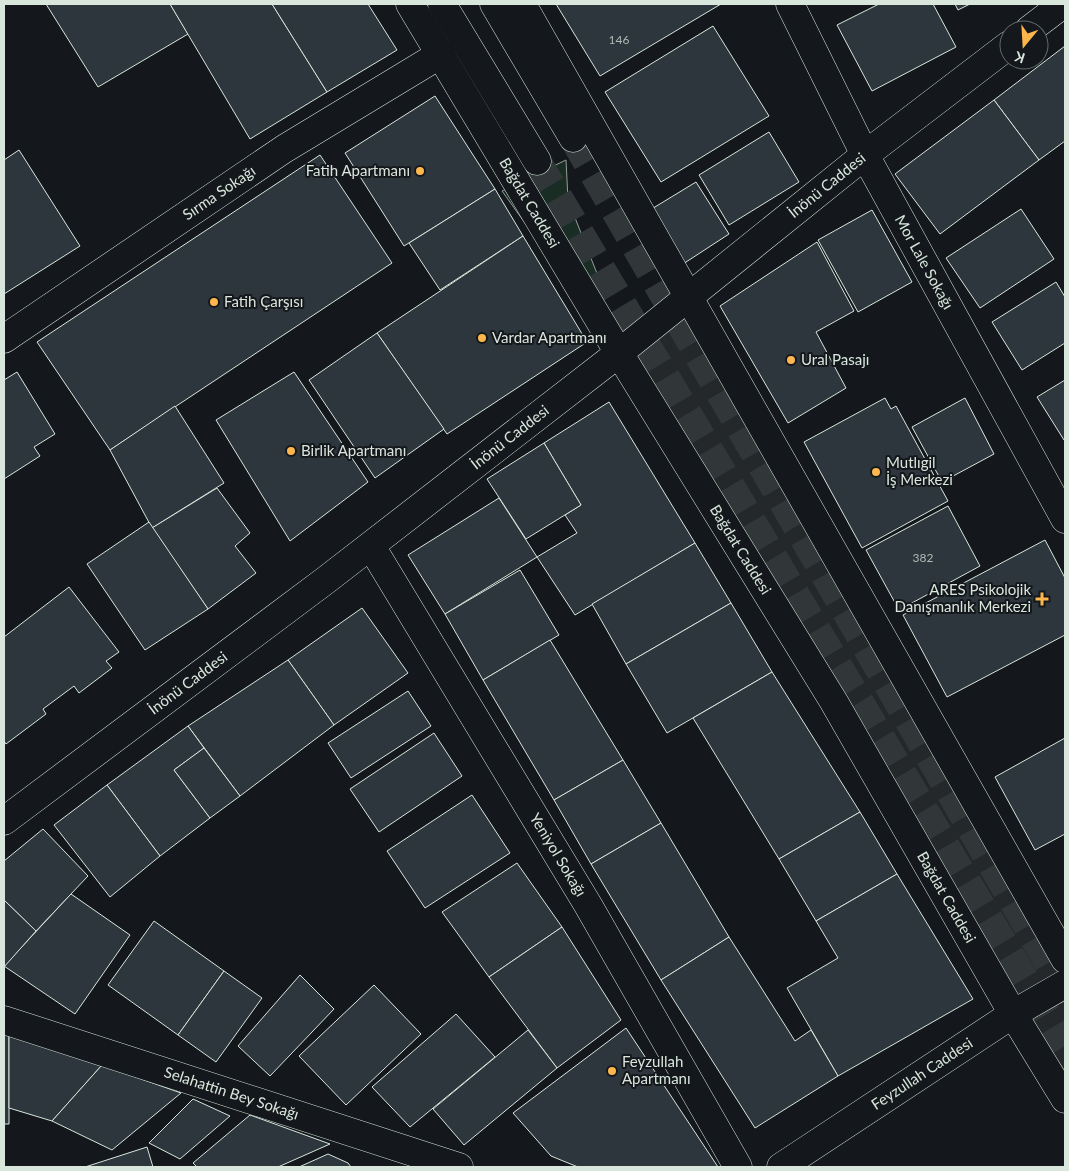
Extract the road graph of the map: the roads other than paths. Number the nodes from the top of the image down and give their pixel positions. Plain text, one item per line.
1 (410, 4) edge
2 (442, 4) edge
3 (790, 4) edge
4 (1063, 4) edge
5 (497, 8) edge
6 (1041, 20) edge
7 (999, 53) edge
8 (441, 54) junction
9 (573, 138) tunnel mouth
10 (865, 155) junction
11 (536, 160) tunnel mouth
12 (690, 296) junction
13 (4, 339) edge
14 (619, 353) junction
15 (1065, 518) edge
16 (371, 546) junction
17 (4, 821) edge
18 (1065, 960) edge
19 (1065, 984) edge
20 (1013, 1014) junction
21 (4, 1020) edge
22 (1065, 1099) edge
23 (460, 1167) edge
24 (738, 1167) edge
25 (781, 1167) edge

1 - 8 street, Bağdat Caddesi
2 - 11 street, Bağdat Caddesi
3 - 10 street, Mor Lale Sokağı
4 - 6 street
5 - 9 street
5 - 12 street
7 - 10 street, İnönü Caddesi
8 - 13 street, Sırma Sokağı
8 - 14 street, Bağdat Caddesi
10 - 12 street, İnönü Caddesi
10 - 15 street, Mor Lale Sokağı
12 - 14 street, İnönü Caddesi
12 - 18 street
14 - 16 street, İnönü Caddesi
14 - 20 street, Bağdat Caddesi
16 - 17 street, İnönü Caddesi
16 - 24 street, Yeniyol Sokağı
19 - 20 street, Feyzullah Caddesi
20 - 22 street, Bağdat Caddesi
20 - 25 street, Feyzullah Caddesi
21 - 23 street, Selahattin Bey Sokağı

